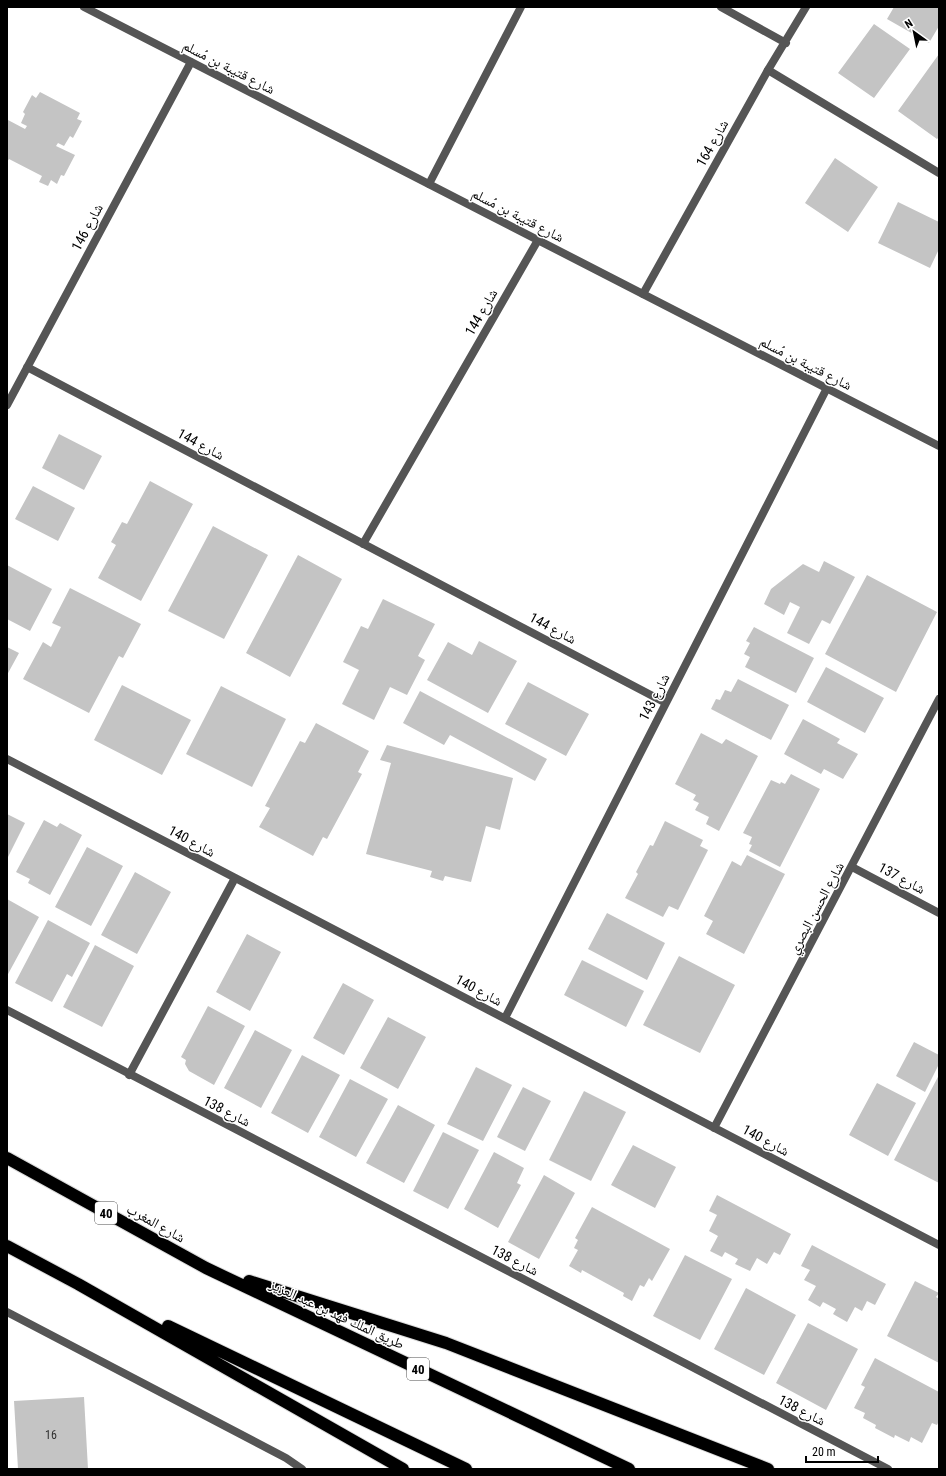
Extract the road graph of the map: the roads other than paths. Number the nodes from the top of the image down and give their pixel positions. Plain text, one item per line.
1 (84, 7) edge
2 (521, 7) edge
3 (722, 7) edge
4 (806, 7) edge
5 (786, 43) junction
6 (191, 62) junction
7 (768, 70) junction
8 (939, 173) edge
9 (429, 184) junction
10 (538, 240) junction
11 (643, 294) junction
12 (27, 367) junction
13 (827, 388) junction
14 (7, 405) edge
15 (939, 446) edge
16 (363, 544) junction
17 (939, 699) edge
18 (666, 703) junction
19 (7, 759) edge
20 (852, 867) junction
21 (235, 878) junction
22 (939, 913) edge
23 (7, 1010) edge
24 (505, 1018) junction
25 (129, 1075) junction
26 (714, 1128) junction
27 (7, 1158) edge
28 (939, 1245) edge
29 (7, 1246) edge
30 (206, 1268) junction
31 (78, 1284) junction
32 (7, 1312) edge
33 (302, 1469) edge
34 (403, 1469) edge
35 (466, 1469) edge
36 (629, 1469) edge
37 (768, 1469) edge
38 (888, 1469) edge

1 - 6 street, شارع قتيبة بن مُسلم
2 - 9 street
3 - 5 street
4 - 5 street, شارع 164
5 - 7 street, شارع 164
6 - 9 street, شارع قتيبة بن مُسلم
6 - 12 street, شارع 146
7 - 8 street
7 - 11 street, شارع 164
9 - 10 street, شارع قتيبة بن مُسلم
10 - 11 street, شارع قتيبة بن مُسلم
10 - 16 street, شارع 144
11 - 13 street, شارع قتيبة بن مُسلم
12 - 14 street, شارع 146
12 - 16 street, شارع 144
13 - 15 street, شارع قتيبة بن مُسلم
13 - 18 street, شارع 143
16 - 18 street, شارع 144
17 - 20 street, شارع الحسن البصري
18 - 24 street, شارع 143
19 - 21 street, شارع 140
20 - 22 street, شارع 137
20 - 26 street, شارع الحسن البصري
21 - 24 street, شارع 140
21 - 25 street
23 - 25 street, شارع 138
24 - 26 street, شارع 140
25 - 38 street, شارع 138
26 - 28 street, شارع 140
27 - 30 highway, شارع المغرب / 40
29 - 31 highway
30 - 36 highway, طريق الملك فهد بن عبد العزيز / 40
30 - 37 highway
31 - 34 highway
31 - 35 highway
32 - 33 street

